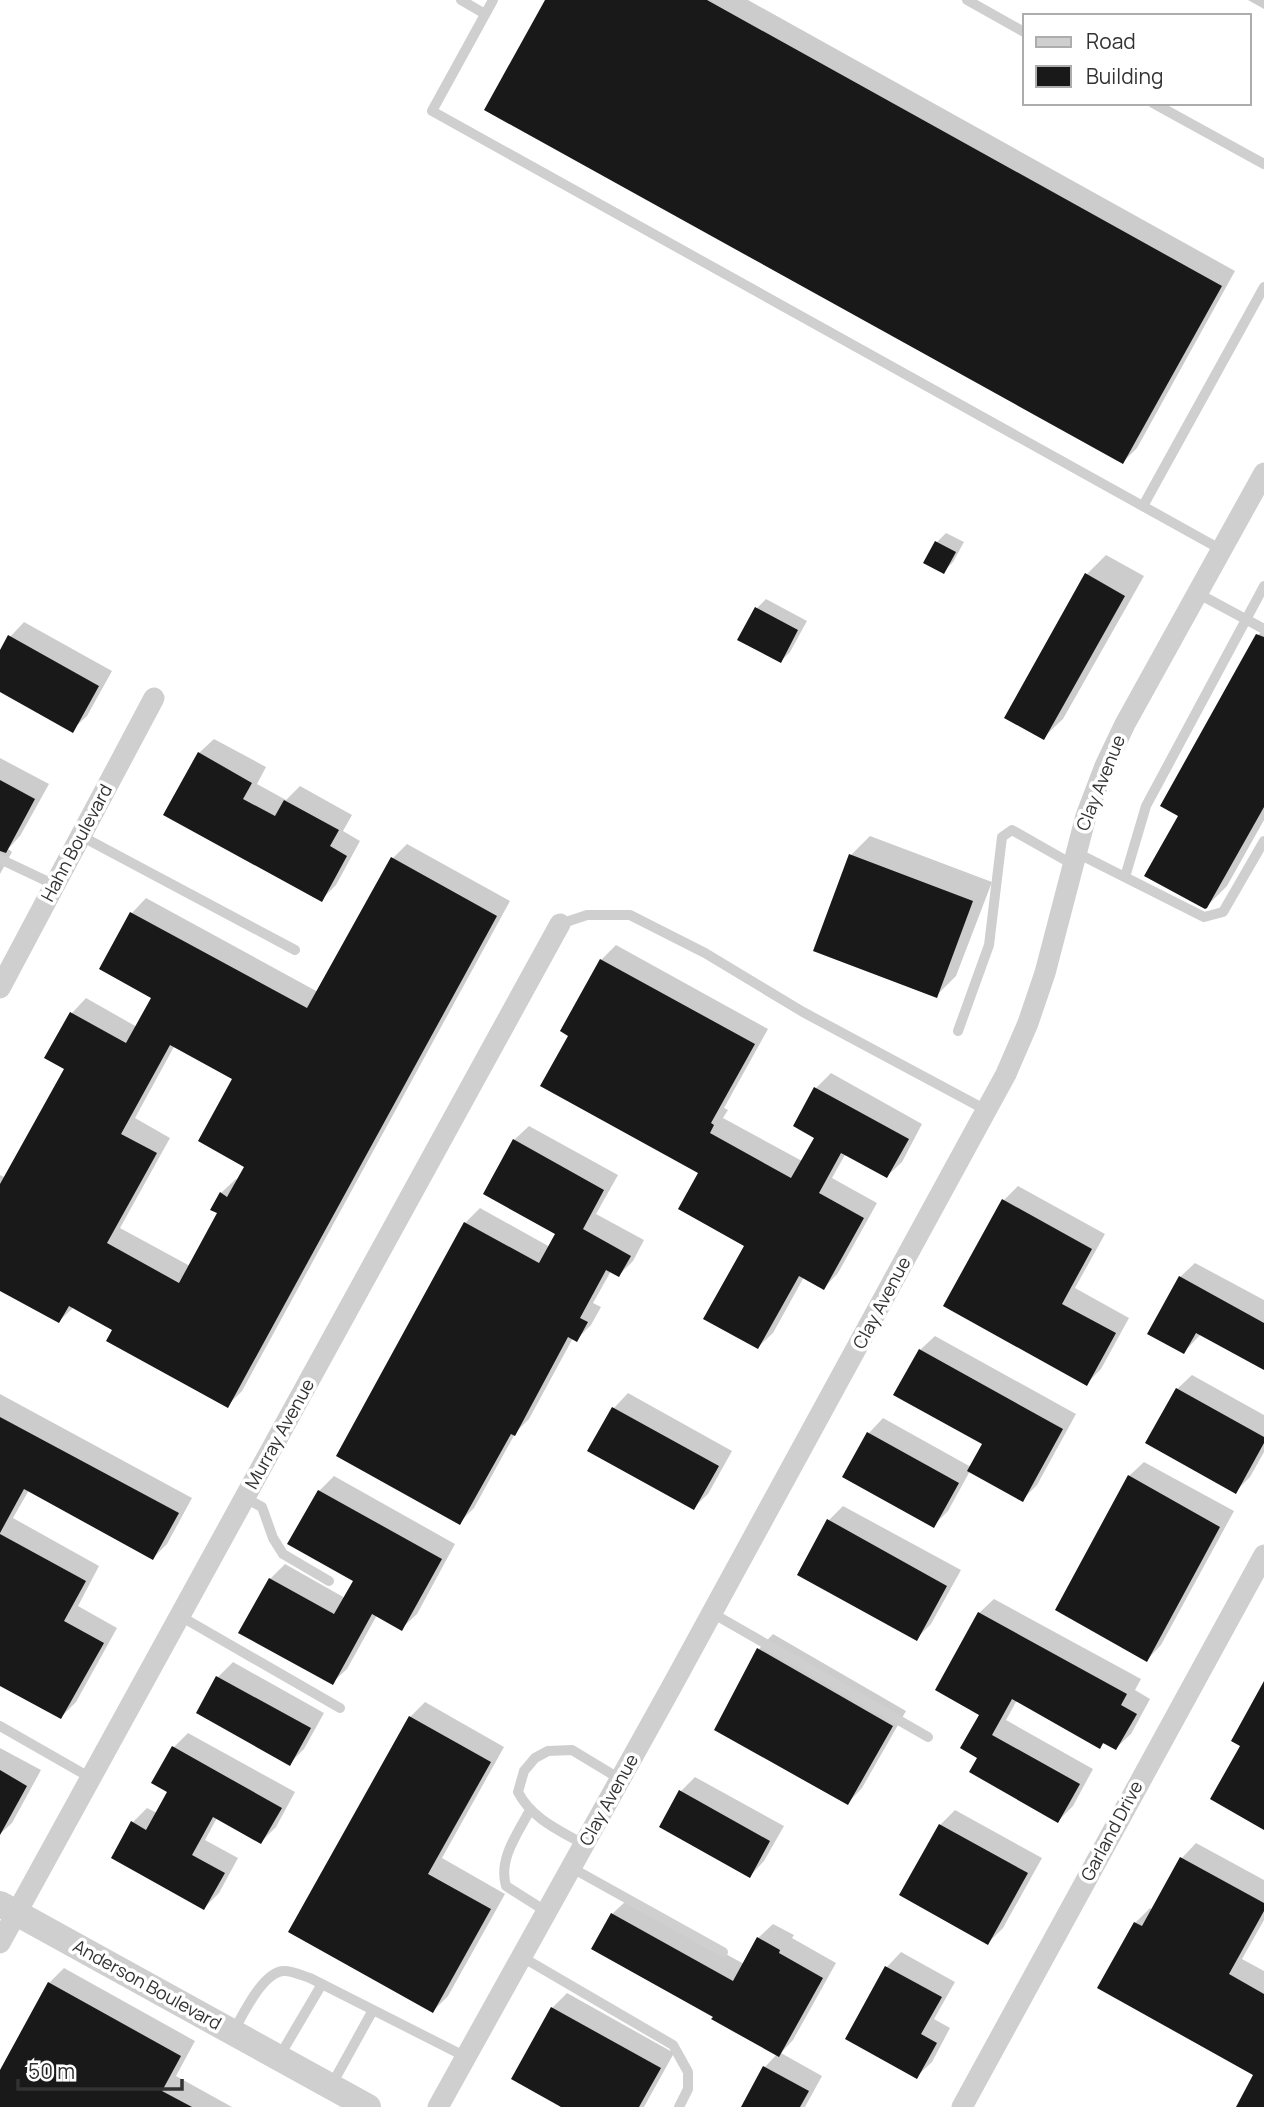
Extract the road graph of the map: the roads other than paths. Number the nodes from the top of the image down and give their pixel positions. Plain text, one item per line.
1 (461, 0) edge
2 (493, 0) edge
3 (967, 0) edge
4 (485, 13) junction
5 (1023, 31) edge
6 (1157, 105) edge
7 (1264, 164) edge
8 (1264, 287) edge
9 (1264, 473) edge
10 (1143, 506) junction
11 (1220, 549) junction
12 (1264, 586) edge
13 (1197, 593) junction
14 (1245, 619) junction
15 (1264, 629) edge
16 (154, 698) dead end
17 (80, 836) junction
18 (1264, 841) edge
19 (1074, 858) junction
20 (0, 859) edge
21 (1125, 877) junction
22 (55, 885) junction
23 (560, 925) joint
24 (295, 950) dead end
25 (0, 988) edge
26 (958, 1031) dead end
27 (986, 1110) junction
28 (244, 1498) junction
29 (1264, 1555) edge
30 (329, 1581) dead end
31 (712, 1613) junction
32 (180, 1616) junction
33 (340, 1708) dead end
34 (0, 1726) edge
35 (928, 1737) dead end
36 (91, 1778) junction
37 (620, 1779) junction
38 (530, 1810) junction
39 (585, 1845) junction
40 (572, 1868) junction
41 (8, 1908) edge
42 (547, 1912) junction
43 (0, 1943) edge
44 (723, 1952) dead end
45 (522, 1956) junction
46 (321, 1984) junction
47 (373, 2010) junction
48 (232, 2032) junction
49 (466, 2057) junction
50 (279, 2058) junction
51 (331, 2086) junction
52 (368, 2107) edge
53 (438, 2107) edge
54 (680, 2107) edge
55 (962, 2107) edge

1 - 4 lane
2 - 4 lane
3 - 5 lane
4 - 10 lane
6 - 7 lane
8 - 10 lane
9 - 11 street, Clay Avenue
10 - 11 lane
11 - 13 street, Clay Avenue
12 - 14 lane
13 - 14 lane
13 - 19 street, Clay Avenue
14 - 15 lane
14 - 21 lane
16 - 17 street, Hahn Boulevard
17 - 22 street, Hahn Boulevard
17 - 24 lane
18 - 21 lane
19 - 21 lane
19 - 26 lane
19 - 27 street, Clay Avenue
20 - 22 lane
22 - 25 street, Hahn Boulevard
23 - 27 lane
23 - 28 street, Murray Avenue
27 - 31 street, Clay Avenue
28 - 30 lane
28 - 32 street, Murray Avenue
29 - 55 street, Garland Drive
31 - 35 lane
31 - 37 street, Clay Avenue
32 - 33 lane
32 - 36 street, Murray Avenue
34 - 36 lane
36 - 41 street, Murray Avenue
37 - 38 lane
37 - 39 street, Clay Avenue
38 - 39 lane
38 - 42 lane
39 - 40 street, Clay Avenue
40 - 42 street, Clay Avenue
40 - 44 lane
41 - 43 street, Murray Avenue
41 - 48 street, Anderson Boulevard
42 - 45 street, Clay Avenue
45 - 49 street, Clay Avenue
45 - 54 lane
46 - 47 lane
46 - 48 lane
46 - 50 lane
47 - 49 lane
47 - 51 lane
48 - 50 street, Anderson Boulevard
49 - 53 street, Clay Avenue
50 - 51 street, Anderson Boulevard
51 - 52 street, Anderson Boulevard

